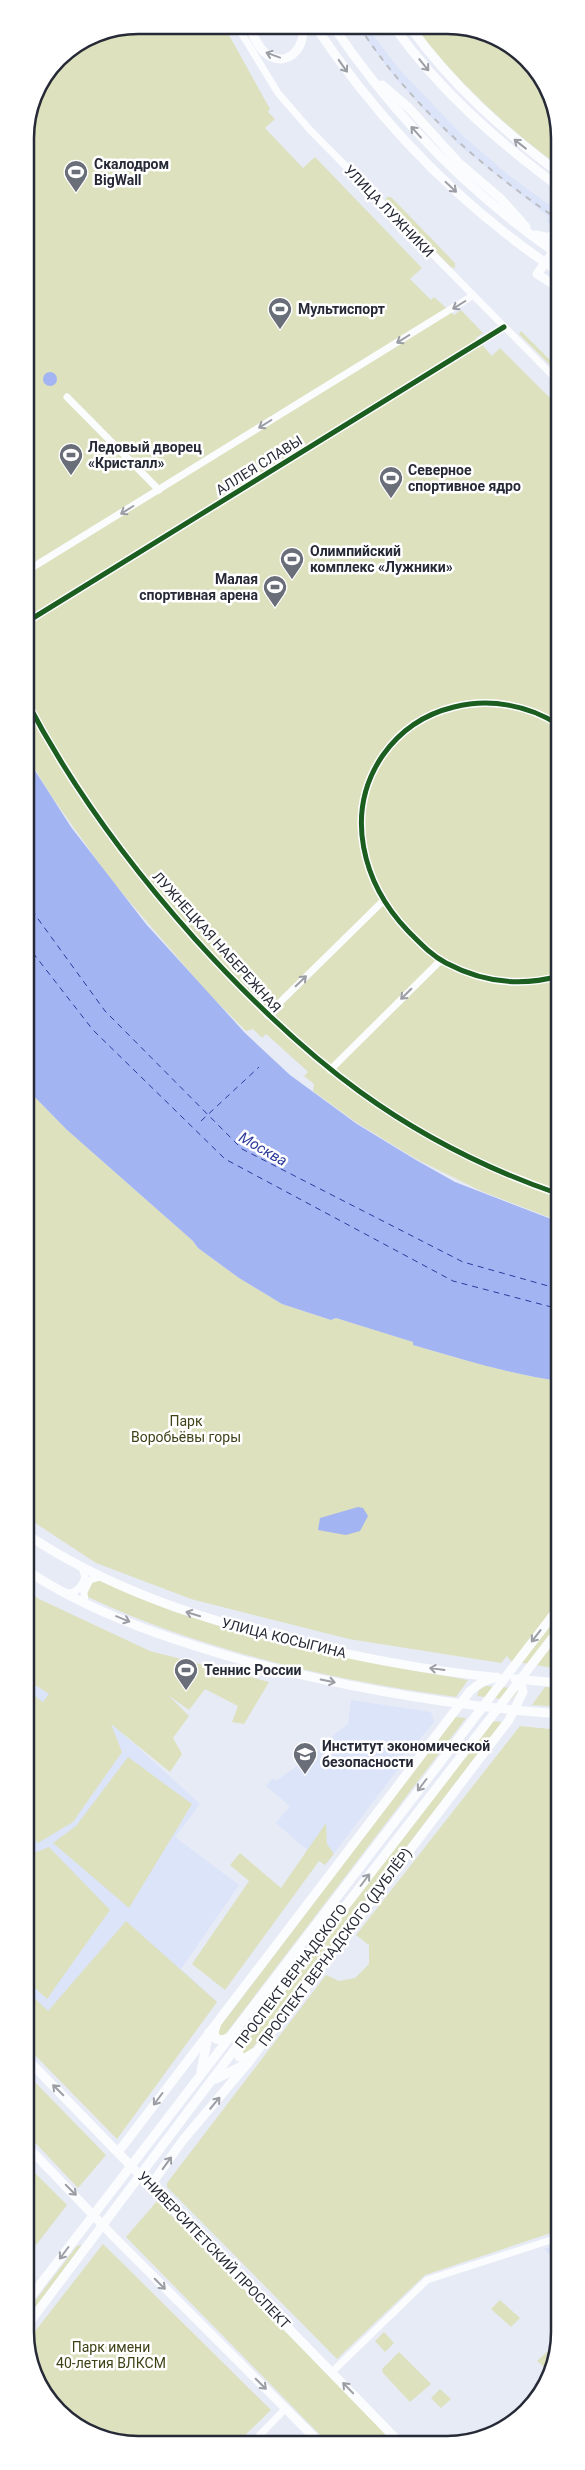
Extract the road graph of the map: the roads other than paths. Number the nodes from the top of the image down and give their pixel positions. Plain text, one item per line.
1 (242, 34) edge
2 (253, 34) edge
3 (303, 34) edge
4 (320, 34) edge
5 (340, 34) edge
6 (399, 34) edge
7 (415, 34) edge
8 (365, 70) junction
9 (551, 167) edge
10 (551, 180) edge
11 (551, 237) edge
12 (551, 249) edge
13 (551, 255) edge
14 (551, 266) edge
15 (551, 272) edge
16 (545, 279) junction
17 (551, 283) edge
18 (472, 296) junction
19 (504, 327) junction
20 (551, 374) edge
21 (68, 397) dead end
22 (159, 490) junction
23 (34, 566) edge
24 (34, 617) edge
25 (34, 716) edge
26 (551, 721) edge
27 (383, 901) junction
28 (441, 960) junction
29 (551, 978) edge
30 (267, 1015) junction
31 (330, 1070) junction
32 (551, 1191) edge
33 (34, 1539) edge
34 (82, 1567) junction
35 (34, 1575) edge
36 (100, 1577) junction
37 (65, 1593) junction
38 (85, 1603) junction
39 (551, 1618) edge
40 (551, 1640) edge
41 (520, 1680) junction
42 (551, 1682) edge
43 (480, 1684) junction
44 (463, 1705) junction
45 (475, 1706) junction
46 (513, 1710) junction
47 (551, 1713) edge
48 (218, 2022) junction
49 (210, 2030) junction
50 (230, 2036) junction
51 (238, 2045) junction
52 (207, 2050) junction
53 (256, 2052) junction
54 (188, 2060) junction
55 (248, 2063) junction
56 (34, 2066) edge
57 (197, 2080) junction
58 (208, 2086) junction
59 (182, 2120) junction
60 (184, 2140) junction
61 (119, 2151) junction
62 (34, 2153) edge
63 (132, 2165) junction
64 (142, 2176) junction
65 (150, 2185) junction
66 (93, 2215) junction
67 (103, 2226) junction
68 (551, 2240) edge
69 (34, 2292) edge
70 (34, 2317) edge
71 (332, 2372) junction
72 (285, 2408) junction
73 (259, 2436) edge
74 (312, 2436) edge
75 (393, 2436) edge

1 - 18 street, УЛИЦА ЛУЖНИКИ
3 -> 2 main road
4 -> 14 main road
5 - 8 main road
6 -> 10 main road
9 -> 7 main road
8 - 11 main road
12 -> 8 main road
13 - 16 main road
15 - 16 main road
16 - 17 main road
18 - 19 street, УЛИЦА ЛУЖНИКИ
18 -> 22 street
19 - 20 street, УЛИЦА ЛУЖНИКИ
19 - 24 street, АЛЛЕЯ СЛАВЫ
21 - 22 street
22 -> 23 street
25 - 30 street, ЛУЖНЕЦКАЯ НАБЕРЕЖНАЯ
26 - 27 street
27 - 28 street
30 -> 27 street
28 - 29 street
28 -> 31 street
30 - 31 street, ЛУЖНЕЦКАЯ НАБЕРЕЖНАЯ
31 - 32 street, ЛУЖНЕЦКАЯ НАБЕРЕЖНАЯ
33 - 34 main road, УЛИЦА КОСЫГИНА
34 - 36 main road, УЛИЦА КОСЫГИНА
34 - 37 street
35 - 37 main road
36 - 38 street
43 -> 36 main road, УЛИЦА КОСЫГИНА
37 - 38 main road
38 -> 44 main road
39 -> 50 main road, ПРОСПЕКТ ВЕРНАДСКОГО
51 -> 40 main road, ПРОСПЕКТ ВЕРНАДСКОГО
41 - 42 main road
41 - 43 main road
41 - 45 main road
41 - 46 main road, ПРОСПЕКТ ВЕРНАДСКОГО (ДУБЛЁР)
43 - 44 main road
43 - 45 main road
44 - 45 main road
44 - 48 main road
45 - 46 main road
46 - 47 main road
46 - 53 main road, ПРОСПЕКТ ВЕРНАДСКОГО (ДУБЛЁР)
48 - 49 main road
48 - 50 main road
49 - 52 main road
49 - 54 main road
50 - 52 main road
50 - 57 main road, ПРОСПЕКТ ВЕРНАДСКОГО
51 - 53 main road
51 - 58 main road, ПРОСПЕКТ ВЕРНАДСКОГО
52 - 54 main road
52 - 57 main road
53 - 55 main road, ПРОСПЕКТ ВЕРНАДСКОГО (ДУБЛЁР)
54 -> 61 main road
55 - 58 main road
60 -> 55 main road, ПРОСПЕКТ ВЕРНАДСКОГО (ДУБЛЁР)
61 -> 56 main road, УНИВЕРСИТЕТСКИЙ ПРОСПЕКТ
57 - 63 main road, ПРОСПЕКТ ВЕРНАДСКОГО
58 - 59 main road, ПРОСПЕКТ ВЕРНАДСКОГО
59 - 60 main road
59 - 64 main road, ПРОСПЕКТ ВЕРНАДСКОГО
65 -> 60 main road, ПРОСПЕКТ ВЕРНАДСКОГО (ДУБЛЁР)
61 - 63 main road, УНИВЕРСИТЕТСКИЙ ПРОСПЕКТ
62 -> 66 main road
63 - 64 main road, УНИВЕРСИТЕТСКИЙ ПРОСПЕКТ
63 - 66 main road, ПРОСПЕКТ ВЕРНАДСКОГО
64 - 65 main road, УНИВЕРСИТЕТСКИЙ ПРОСПЕКТ
64 - 67 main road, ПРОСПЕКТ ВЕРНАДСКОГО
65 - 71 main road, УНИВЕРСИТЕТСКИЙ ПРОСПЕКТ
66 - 67 main road
66 -> 69 main road, ПРОСПЕКТ ВЕРНАДСКОГО
67 - 70 main road, ПРОСПЕКТ ВЕРНАДСКОГО
67 -> 72 main road
68 - 71 street
75 -> 71 main road, УНИВЕРСИТЕТСКИЙ ПРОСПЕКТ
72 - 73 street
72 - 74 main road

